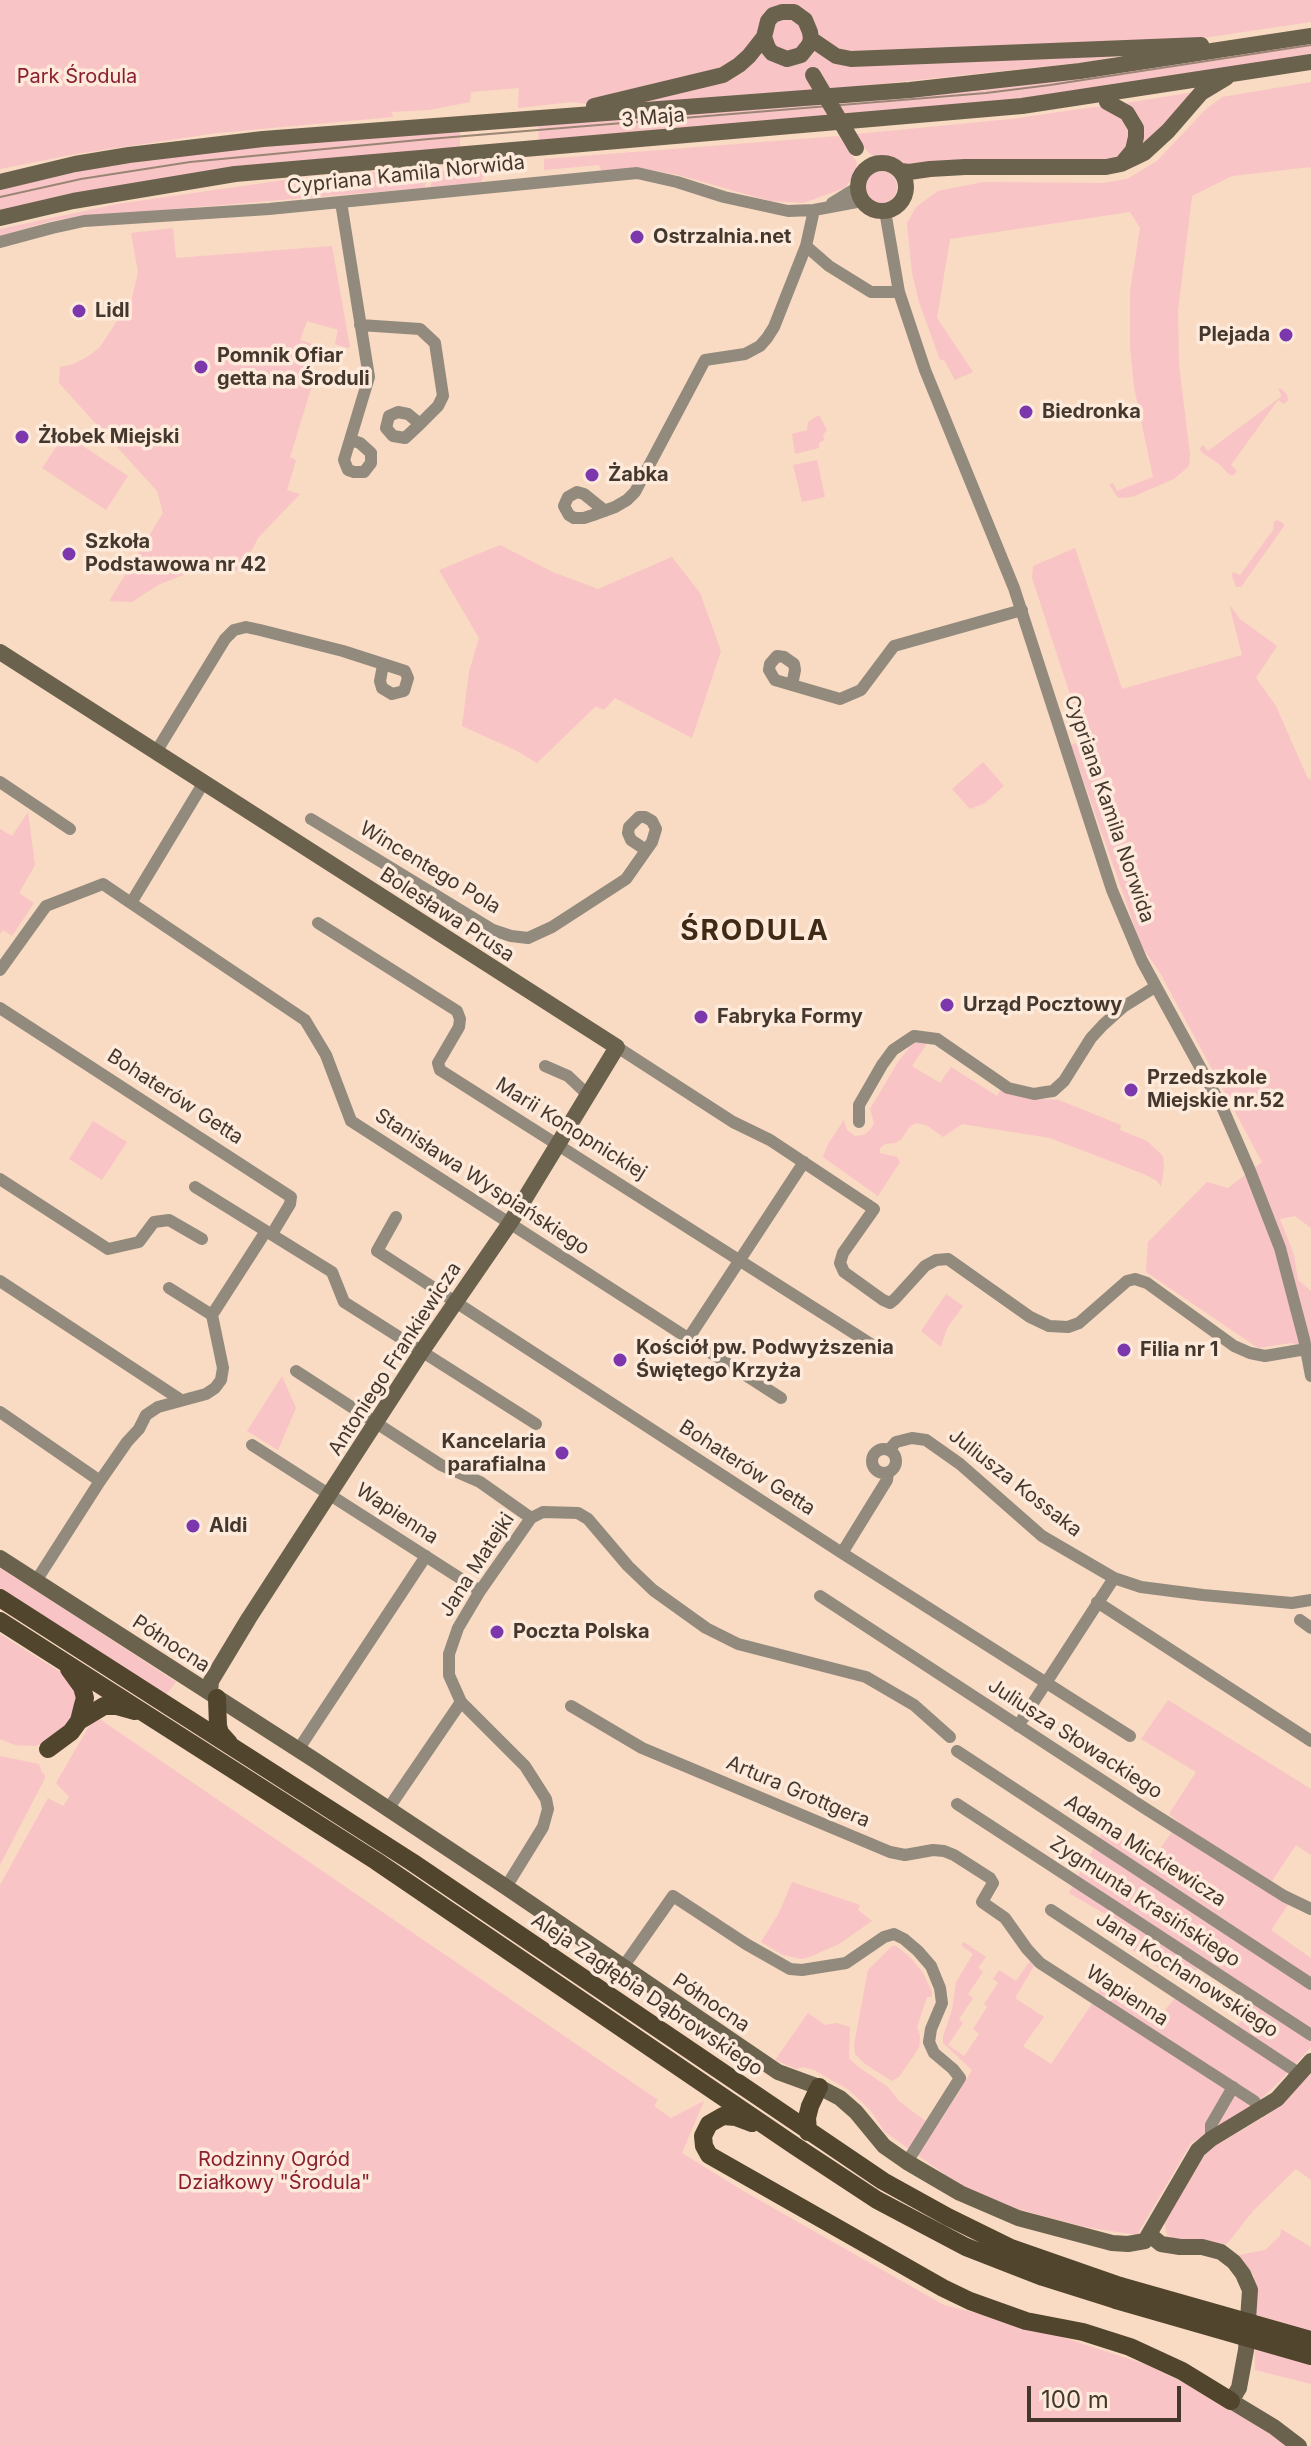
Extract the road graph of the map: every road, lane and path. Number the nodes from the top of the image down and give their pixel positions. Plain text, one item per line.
1 (784, 6) edge
2 (800, 7) edge
3 (1311, 36) edge
4 (764, 37) junction
5 (808, 45) junction
6 (1247, 46) junction
7 (787, 59) junction
8 (1311, 62) edge
9 (1235, 74) junction
10 (813, 75) junction
11 (1177, 82) junction
12 (1107, 102) junction
13 (1022, 106) junction
14 (562, 116) junction
15 (1121, 164) junction
16 (869, 166) junction
17 (953, 169) junction
18 (901, 171) junction
19 (0, 182) edge
20 (906, 191) junction
21 (860, 194) junction
22 (341, 202) junction
23 (814, 210) junction
24 (885, 211) junction
25 (0, 218) edge
26 (0, 242) edge
27 (806, 246) junction
28 (899, 292) junction
29 (360, 325) junction
30 (420, 424) junction
31 (388, 433) junction
32 (350, 440) junction
33 (371, 453) junction
34 (605, 511) dead end
35 (1022, 610) junction
36 (0, 652) edge
37 (383, 665) dead end
38 (792, 685) dead end
39 (156, 752) junction
40 (0, 782) edge
41 (204, 782) junction
42 (311, 819) dead end
43 (70, 829) dead end
44 (646, 850) dead end
45 (131, 903) junction
46 (318, 923) dead end
47 (0, 970) edge
48 (1155, 987) junction
49 (0, 1008) edge
50 (617, 1047) junction
51 (545, 1066) dead end
52 (587, 1094) junction
53 (859, 1122) dead end
54 (558, 1144) junction
55 (804, 1162) junction
56 (0, 1179) edge
57 (195, 1187) dead end
58 (396, 1217) dead end
59 (510, 1223) junction
60 (269, 1232) junction
61 (202, 1239) dead end
62 (740, 1260) junction
63 (0, 1281) edge
64 (169, 1288) dead end
65 (456, 1302) junction
66 (212, 1315) junction
67 (688, 1339) junction
68 (874, 1346) dead end
69 (1306, 1349) junction
70 (422, 1351) junction
71 (296, 1371) dead end
72 (1311, 1376) edge
73 (781, 1398) dead end
74 (181, 1400) junction
75 (0, 1412) edge
76 (376, 1424) junction
77 (536, 1424) dead end
78 (252, 1445) dead end
79 (889, 1450) junction
80 (888, 1473) junction
81 (100, 1481) junction
82 (330, 1495) junction
83 (531, 1518) junction
84 (842, 1553) junction
85 (426, 1556) junction
86 (0, 1558) edge
87 (1114, 1578) junction
88 (36, 1581) junction
89 (480, 1591) junction
90 (820, 1596) dead end
91 (0, 1598) edge
92 (1311, 1600) edge
93 (1097, 1602) junction
94 (0, 1621) edge
95 (62, 1660) junction
96 (1047, 1684) junction
97 (214, 1696) junction
98 (461, 1702) junction
99 (571, 1706) dead end
100 (145, 1713) junction
101 (186, 1717) junction
102 (79, 1721) junction
103 (1018, 1726) junction
104 (1130, 1736) dead end
105 (950, 1737) dead end
106 (1311, 1741) edge
107 (230, 1745) junction
108 (48, 1749) dead end
109 (298, 1750) junction
110 (957, 1751) dead end
111 (957, 1804) dead end
112 (388, 1809) junction
113 (506, 1887) junction
114 (982, 1902) joint
115 (1311, 1909) edge
116 (1051, 1910) dead end
117 (623, 1967) junction
118 (1311, 1984) edge
119 (1311, 2035) edge
120 (1306, 2067) edge
121 (819, 2087) junction
122 (1233, 2087) junction
123 (1261, 2111) junction
124 (769, 2129) junction
125 (808, 2132) junction
126 (1211, 2139) junction
127 (907, 2162) junction
128 (1150, 2235) junction
129 (1118, 2293) junction
130 (1311, 2340) edge
131 (1311, 2356) edge
132 (1231, 2401) junction
133 (1299, 2446) edge

1 - 2 street
1 - 4 street
2 - 5 street
3 - 6 street, 3 Maja
4 - 7 street
4 - 14 street
5 - 6 street
5 - 7 street
5 - 10 street
6 - 14 street, 3 Maja
7 - 10 street
8 - 9 street, 3 Maja
9 - 11 street, 3 Maja
9 - 15 street
10 - 16 street, bridge
11 - 12 street
11 - 13 street, 3 Maja
12 - 13 street
12 - 15 street
13 - 25 street, 3 Maja
14 - 19 street, 3 Maja
15 - 17 street
16 - 18 street
16 - 21 street
17 - 18 street
17 - 20 street
18 - 20 street
20 - 24 street
21 - 23 street, Cypriana Kamila Norwida
21 - 24 street
22 - 23 street, Cypriana Kamila Norwida
22 - 26 street, Cypriana Kamila Norwida
22 - 29 street
23 - 27 street
24 - 28 street, Cypriana Kamila Norwida
27 - 28 street
27 - 34 street
28 - 35 street, Cypriana Kamila Norwida
29 - 30 street
29 - 32 street
30 - 31 street
30 - 31 street
31 - 33 street
32 - 33 street
32 - 33 street
35 - 38 street
35 - 48 street, Cypriana Kamila Norwida
36 - 39 street, Bolesława Prusa
37 - 39 street
39 - 41 street, Bolesława Prusa
40 - 43 street
41 - 45 street
41 - 50 street, Bolesława Prusa
42 - 44 street, Wincentego Pola
45 - 47 street, Stanisława Wyspiańskiego
45 - 59 street, Stanisława Wyspiańskiego
46 - 54 street, Marii Konopnickiej
48 - 53 street
48 - 69 street, Cypriana Kamila Norwida
49 - 60 street, Bohaterów Getta
50 - 52 street, Antoniego Frankiewicza
50 - 55 street, Bolesława Prusa
51 - 52 street
52 - 54 street, Antoniego Frankiewicza
54 - 59 street, Antoniego Frankiewicza
54 - 62 street, Marii Konopnickiej
55 - 62 street
55 - 69 street, Bolesława Prusa
56 - 61 street
57 - 60 street
58 - 65 street, Bohaterów Getta
59 - 65 street, Antoniego Frankiewicza
59 - 67 street, Stanisława Wyspiańskiego
60 - 66 street
60 - 70 street
62 - 67 street
62 - 68 street, Marii Konopnickiej
63 - 74 street
64 - 66 street
65 - 70 street, Antoniego Frankiewicza
65 - 84 street, Bohaterów Getta
66 - 74 street
67 - 73 street, Stanisława Wyspiańskiego
69 - 72 street, Cypriana Kamila Norwida
70 - 76 street, Antoniego Frankiewicza
70 - 77 street
71 - 76 street
74 - 81 street
75 - 81 street
76 - 82 street, Antoniego Frankiewicza
76 - 83 street
78 - 82 street, Wapienna
79 - 80 street
79 - 80 street
79 - 87 street, Juliusza Kossaka
80 - 84 street
81 - 88 street
82 - 85 street, Wapienna
82 - 97 street, Antoniego Frankiewicza
83 - 89 street, Jana Matejki
83 - 105 street, Jana Matejki
84 - 96 street, Bohaterów Getta
85 - 89 street, Wapienna
85 - 109 street
86 - 88 street, Północna
87 - 92 street, Juliusza Kossaka
87 - 93 street
88 - 97 street, Północna
89 - 98 street, Jana Matejki
90 - 103 street, Juliusza Słowackiego
91 - 101 main road, Aleja Zagłębia Dąbrowskiego
93 - 96 street
93 - 106 street
94 - 95 main road, Aleja Zagłębia Dąbrowskiego
95 - 100 main road, Aleja Zagłębia Dąbrowskiego
95 - 102 main road
96 - 103 street
96 - 104 street, Bohaterów Getta
97 - 101 main road
97 - 107 main road
97 - 109 street, Północna
98 - 112 street
98 - 113 street, Jana Matejki
99 - 114 street, Artura Grottgera
100 - 102 main road
100 - 124 main road, Aleja Zagłębia Dąbrowskiego
101 - 107 main road, Aleja Zagłębia Dąbrowskiego
102 - 108 main road
103 - 115 street, Juliusza Słowackiego
107 - 125 main road, Aleja Zagłębia Dąbrowskiego
109 - 112 street, Północna
110 - 118 street, Adama Mickiewicza
111 - 119 street, Zygmunta Krasińskiego
112 - 113 street, Północna
113 - 117 street, Północna
114 - 122 street, Wapienna
116 - 120 street, Jana Kochanowskiego
117 - 121 street, Północna
117 - 127 street
120 - 123 street
121 - 125 main road
121 - 127 street, Północna
122 - 123 street, Wapienna
122 - 126 street
123 - 126 street
124 - 129 main road, Aleja Zagłębia Dąbrowskiego
124 - 132 main road
125 - 129 main road, Aleja Zagłębia Dąbrowskiego
126 - 128 street
127 - 128 street, Północna
128 - 132 street
129 - 130 main road, Aleja Zagłębia Dąbrowskiego, bridge
129 - 131 main road, Aleja Zagłębia Dąbrowskiego, bridge
132 - 133 street

